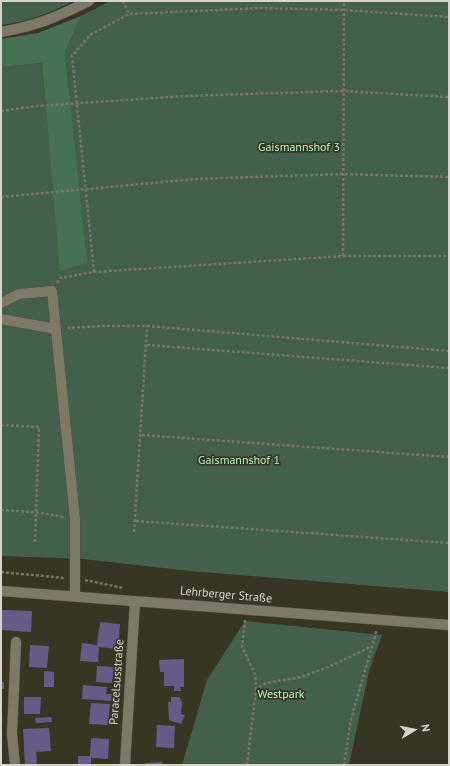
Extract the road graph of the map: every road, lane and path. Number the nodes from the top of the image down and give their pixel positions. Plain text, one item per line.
1 (89, 1) edge
2 (123, 1) edge
3 (344, 1) edge
4 (344, 10) junction
5 (129, 14) junction
6 (449, 17) edge
7 (1, 32) edge
8 (343, 91) junction
9 (449, 97) edge
10 (76, 103) junction
11 (1, 111) edge
12 (342, 174) junction
13 (449, 177) edge
14 (85, 188) junction
15 (1, 197) edge
16 (343, 256) junction
17 (449, 256) edge
18 (94, 272) junction
19 (52, 291) junction
20 (1, 303) edge
21 (1, 319) edge
22 (147, 326) junction
23 (56, 329) junction
24 (147, 345) junction
25 (449, 351) edge
26 (449, 368) edge
27 (1, 425) edge
28 (142, 435) junction
29 (449, 457) edge
30 (1, 510) edge
31 (35, 512) junction
32 (75, 519) junction
33 (136, 521) junction
34 (134, 532) dead end
35 (449, 543) edge
36 (35, 544) dead end
37 (1, 572) edge
38 (76, 578) junction
39 (1, 591) edge
40 (75, 596) junction
41 (135, 601) junction
42 (247, 609) junction
43 (379, 620) junction
44 (449, 625) edge
45 (16, 642) dead end
46 (372, 645) junction
47 (256, 689) junction
48 (15, 765) edge
49 (124, 765) edge
50 (247, 765) edge
51 (344, 765) edge

1 - 7 street
2 - 5 path
3 - 4 path
4 - 5 path
4 - 6 path
4 - 8 path
5 - 10 path
8 - 9 path
8 - 10 path
8 - 12 path
10 - 11 path
10 - 14 path
12 - 13 path
12 - 14 path
12 - 16 path
14 - 15 path
14 - 18 path
16 - 17 path
16 - 18 path
18 - 19 path
19 - 20 street
19 - 23 street
21 - 23 street
22 - 23 path
22 - 24 path
22 - 25 path
23 - 32 street
24 - 26 path
24 - 28 path
27 - 31 path
28 - 29 path
28 - 33 path
30 - 31 path
31 - 32 path
31 - 36 path
32 - 38 street
33 - 34 path
33 - 35 path
37 - 38 path
38 - 40 street
39 - 40 street, Lehrberger Straße
40 - 41 street, Lehrberger Straße
41 - 42 street, Lehrberger Straße
41 - 49 street, Paracelsusstraße
42 - 43 street, Lehrberger Straße
42 - 47 path
43 - 44 street, Lehrberger Straße
43 - 46 path
45 - 48 street
46 - 47 path
46 - 51 path
47 - 50 path

